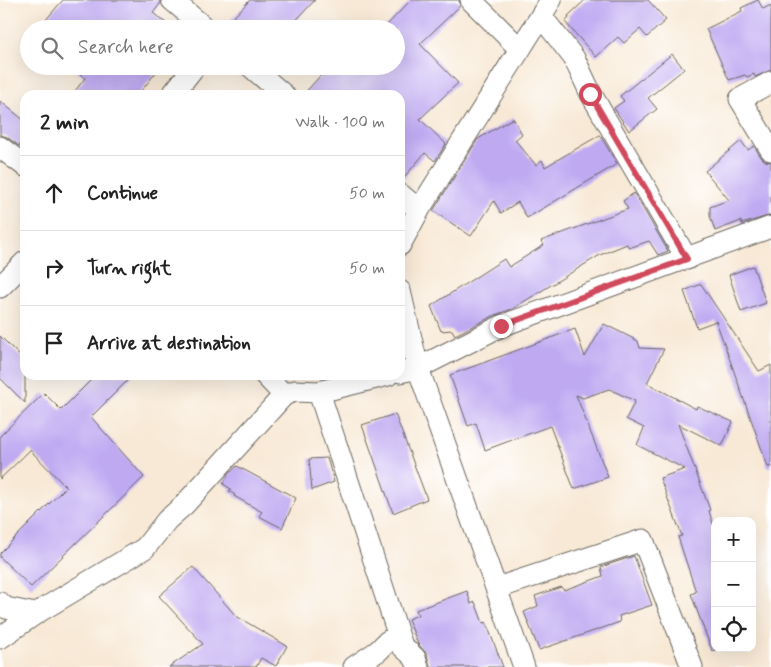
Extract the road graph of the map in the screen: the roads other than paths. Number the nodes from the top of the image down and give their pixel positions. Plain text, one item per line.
1 (172, 0) edge
2 (471, 0) edge
3 (546, 8) edge
4 (195, 20) edge
5 (520, 49) junction
6 (188, 75) edge
7 (261, 75) edge
8 (771, 82) edge
9 (176, 90) edge
10 (278, 90) edge
11 (0, 147) edge
12 (771, 150) edge
13 (20, 162) edge
14 (405, 198) edge
15 (419, 210) junction
16 (771, 227) edge
17 (405, 236) edge
18 (687, 259) junction
19 (20, 267) edge
20 (0, 287) edge
21 (405, 334) edge
22 (409, 370) edge
23 (271, 380) edge
24 (342, 380) edge
25 (314, 383) edge
26 (290, 393) junction
27 (497, 588) junction
28 (0, 603) edge
29 (35, 614) junction
30 (0, 638) edge
31 (388, 641) dead end
32 (354, 667) edge
33 (418, 667) edge
34 (524, 667) edge
35 (692, 667) edge

1 - 4 street
2 - 5 street
3 - 5 street
3 - 18 street
5 - 15 street
6 - 9 street
7 - 10 street
8 - 12 street
11 - 13 street
14 - 15 street
15 - 17 street
16 - 18 street
18 - 22 street
19 - 20 street
21 - 22 street
22 - 27 street
23 - 26 street
24 - 25 street
25 - 26 street
25 - 33 street
26 - 29 street
27 - 34 street
27 - 35 street
28 - 29 street
29 - 30 street
31 - 32 street

